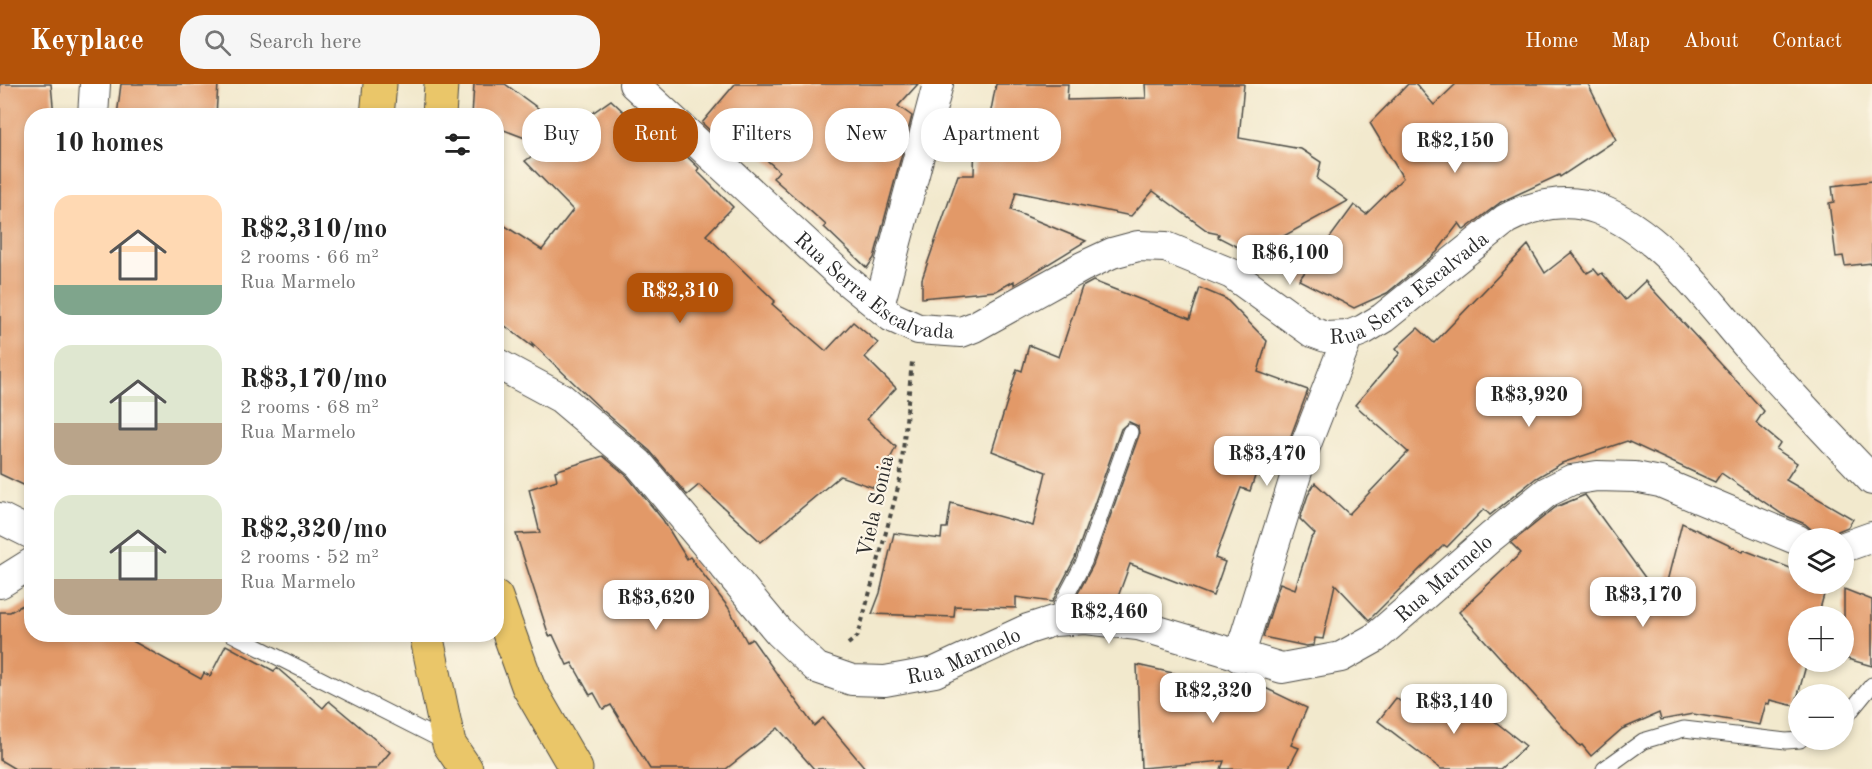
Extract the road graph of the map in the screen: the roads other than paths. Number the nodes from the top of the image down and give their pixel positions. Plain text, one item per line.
1 (95, 84) edge
2 (380, 84) edge
3 (441, 84) edge
4 (634, 84) edge
5 (938, 84) edge
6 (94, 108) edge
7 (378, 108) edge
8 (440, 108) edge
9 (879, 306) junction
10 (1348, 336) junction
11 (504, 367) edge
12 (1130, 432) dead end
13 (1872, 480) edge
14 (0, 518) edge
15 (24, 530) edge
16 (1788, 536) edge
17 (1872, 537) edge
18 (1854, 543) edge
19 (24, 568) edge
20 (0, 584) edge
21 (504, 619) edge
22 (1053, 621) junction
23 (246, 642) edge
24 (428, 642) edge
25 (1239, 657) junction
26 (1872, 685) edge
27 (1854, 707) edge
28 (1788, 741) edge
29 (455, 761) edge
30 (576, 769) edge
31 (1604, 769) edge

1 - 6 street
2 - 7 main road
3 - 8 main road
4 - 9 street, Rua Serra Escalvada
5 - 9 street
9 - 10 street, Rua Serra Escalvada
10 - 13 street, Rua Serra Escalvada
10 - 25 street
11 - 22 street, Rua Marmelo
12 - 22 lane
14 - 15 street
16 - 25 street, Rua Marmelo
17 - 18 street
19 - 20 street
21 - 30 main road
22 - 25 street, Rua Marmelo
23 - 29 lane
24 - 29 main road
26 - 27 lane
28 - 31 lane

